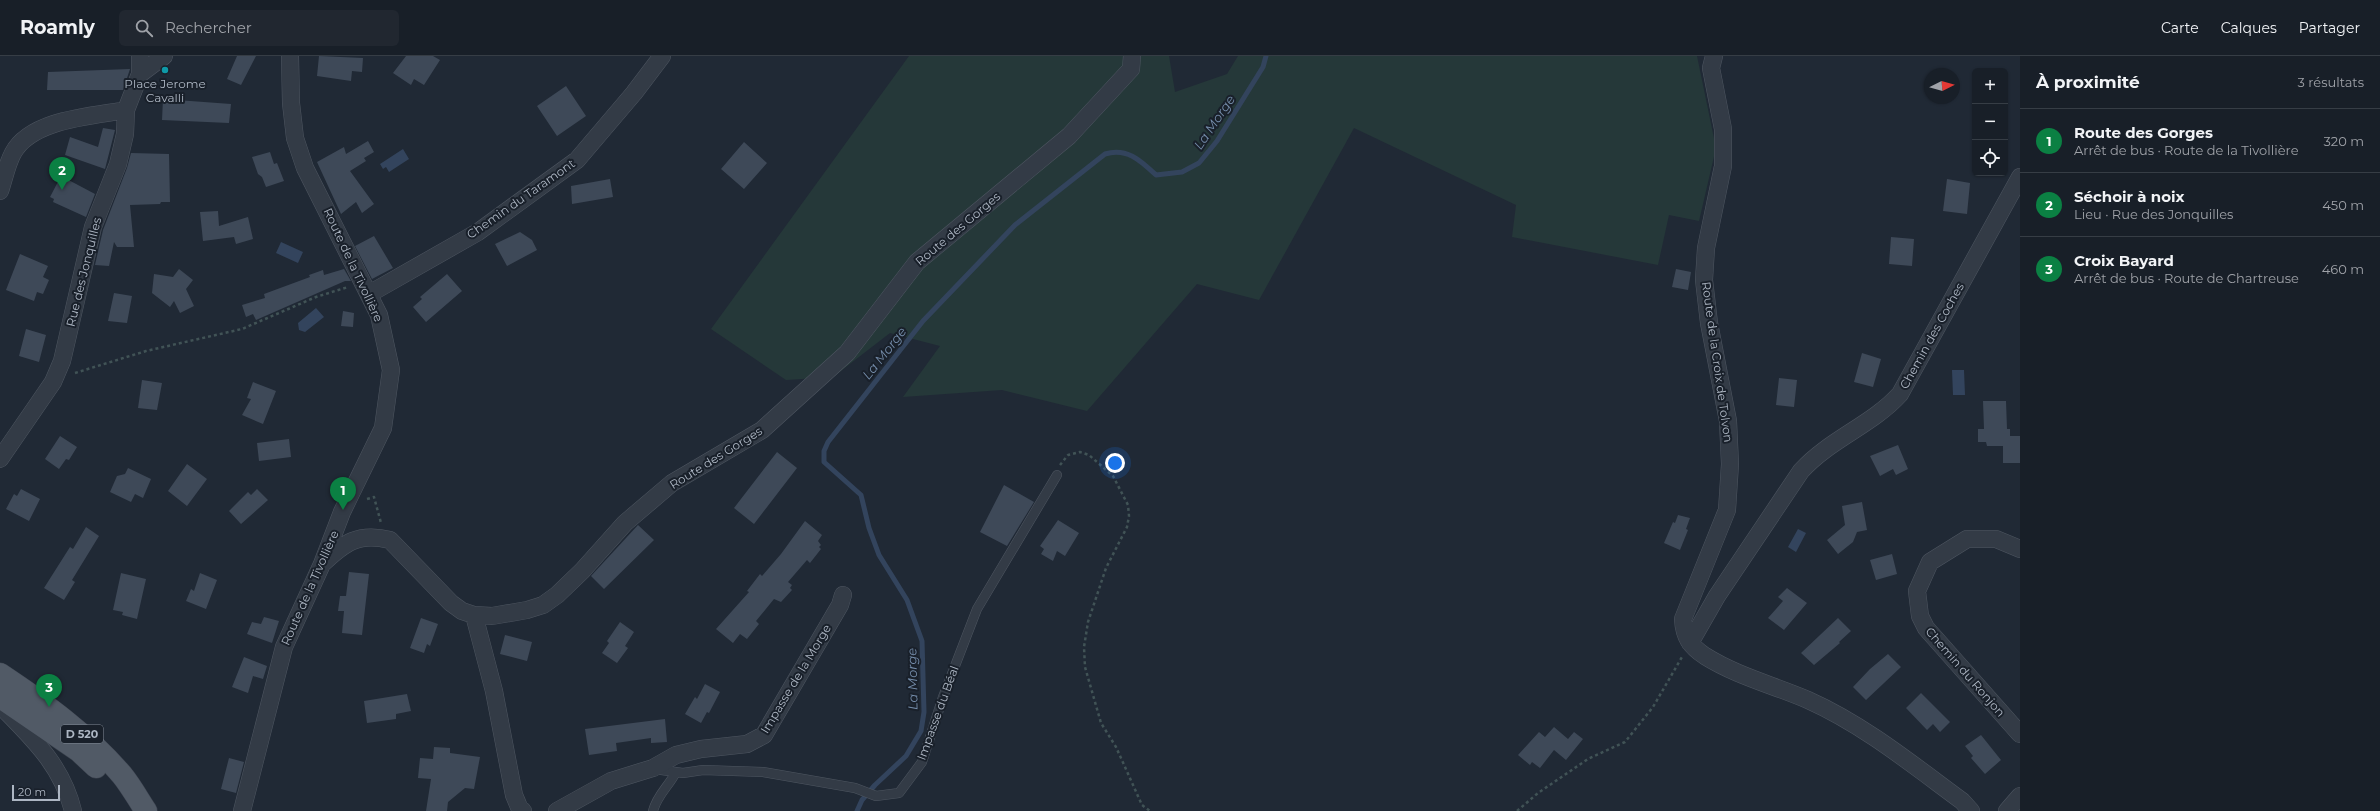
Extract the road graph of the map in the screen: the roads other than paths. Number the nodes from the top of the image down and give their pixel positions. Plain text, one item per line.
1 (140, 56) edge
2 (164, 56) edge
3 (290, 56) edge
4 (662, 56) edge
5 (1132, 56) edge
6 (1714, 56) edge
7 (140, 74) junction
8 (126, 110) junction
9 (2020, 177) edge
10 (0, 191) edge
11 (366, 288) junction
12 (0, 459) edge
13 (1057, 475) road end
14 (2020, 549) edge
15 (322, 564) junction
16 (843, 595) dead end
17 (474, 615) junction
18 (1690, 643) junction
19 (0, 674) edge
20 (0, 697) edge
21 (0, 705) edge
22 (2020, 734) edge
23 (653, 768) junction
24 (676, 772) junction
25 (2020, 796) edge
26 (73, 811) edge
27 (140, 811) edge
28 (146, 811) edge
29 (242, 811) edge
30 (523, 811) edge
31 (557, 811) edge
32 (653, 811) edge
33 (1971, 811) edge
34 (2007, 811) edge

1 - 7 street, Rue des Jonquilles
2 - 7 street
3 - 11 street, Route de la Tivollière
4 - 11 street, Chemin du Taramont
5 - 17 street, Route des Gorges
6 - 18 street, Route de la Croix de Tolvon
7 - 8 street, Rue des Jonquilles
8 - 10 street
8 - 12 street, Rue des Jonquilles
9 - 18 street, Chemin des Coches
11 - 15 street, Route de la Tivollière
13 - 24 lane, Impasse du Béal
14 - 22 street, Chemin du Ronjon
15 - 17 street, Route des Gorges
15 - 29 street, Route de la Tivollière
16 - 23 street, Impasse de la Morge
17 - 30 street
18 - 33 street, Route de la Croix de Tolvon
19 - 28 main road, D 520
20 - 27 main road, D 520
21 - 26 street
23 - 24 lane, Impasse du Béal
23 - 31 street, Impasse de la Morge
24 - 32 lane
25 - 34 street

